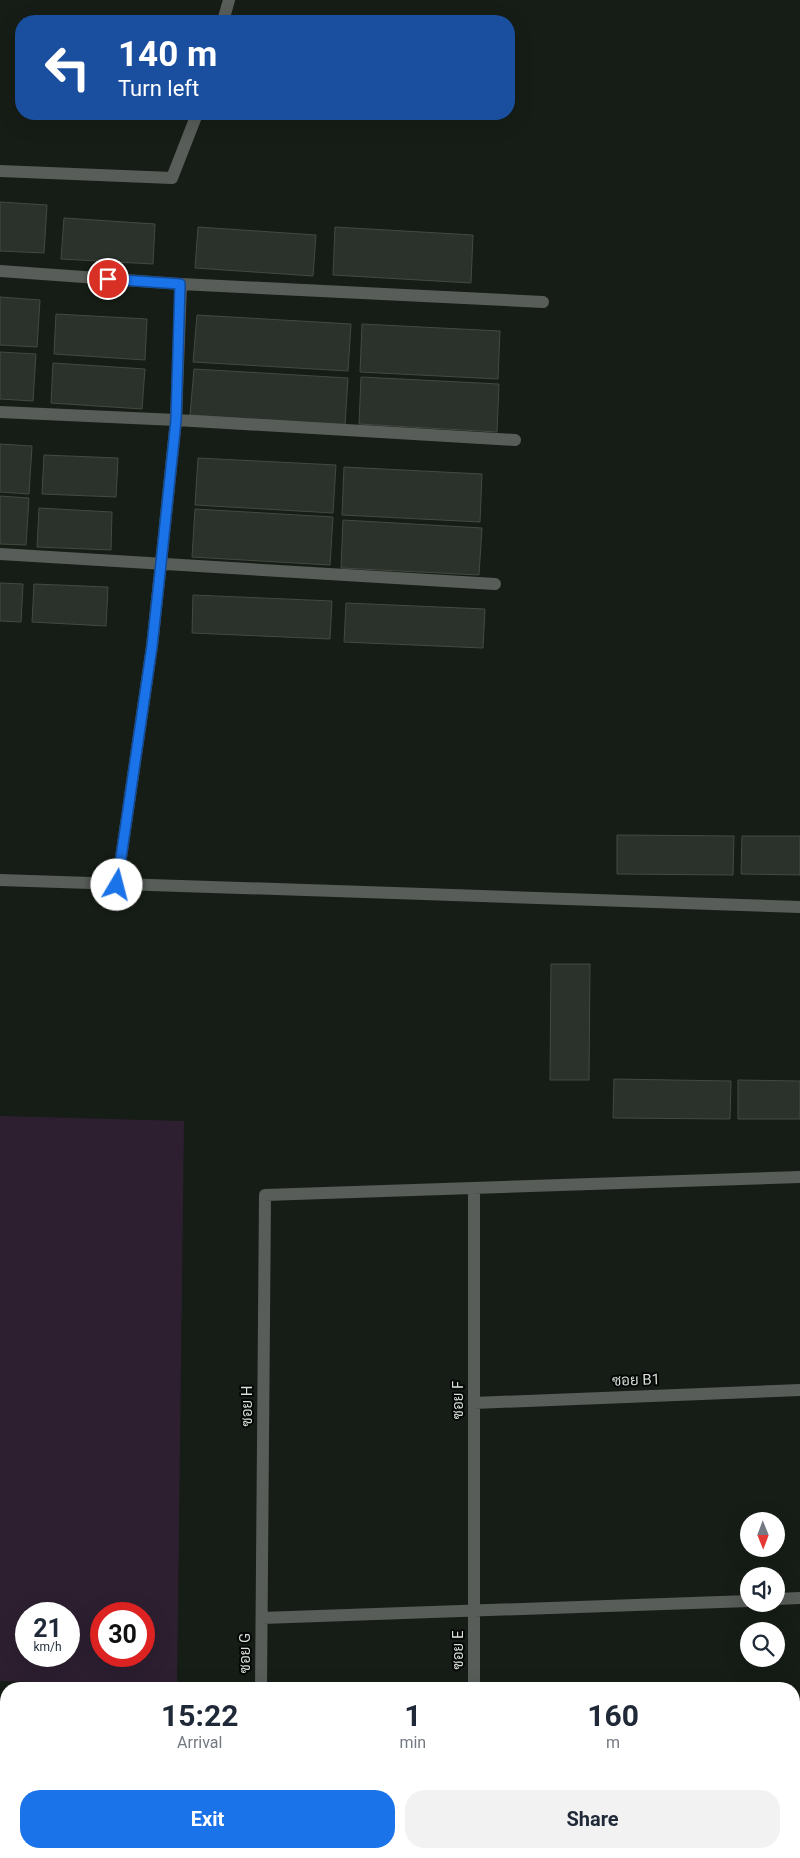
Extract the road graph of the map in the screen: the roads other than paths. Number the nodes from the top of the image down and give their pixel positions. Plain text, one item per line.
1 (228, 0) edge
2 (224, 15) edge
3 (195, 120) edge
4 (0, 171) edge
5 (0, 271) edge
6 (180, 284) junction
7 (543, 302) dead end
8 (0, 412) edge
9 (176, 420) junction
10 (515, 440) dead end
11 (0, 554) edge
12 (161, 563) junction
13 (495, 584) dead end
14 (0, 880) edge
15 (117, 885) junction
16 (800, 907) edge
17 (800, 1177) edge
18 (474, 1188) junction
19 (800, 1390) edge
20 (474, 1403) junction
21 (800, 1598) edge
22 (785, 1599) edge
23 (740, 1601) edge
24 (474, 1612) junction
25 (262, 1618) junction
26 (261, 1682) edge
27 (474, 1682) edge

1 - 2 street
3 - 4 street
5 - 6 street
6 - 7 street
6 - 9 street
8 - 9 street
9 - 10 street
9 - 12 street
11 - 12 street
12 - 13 street
12 - 15 street
14 - 15 street
15 - 16 street
17 - 18 street
18 - 20 street, ซอย F
18 - 25 street, ซอย H
19 - 20 street, ซอย B1
20 - 24 street, ซอย F
21 - 22 street
23 - 24 street
24 - 25 street
24 - 27 street, ซอย E
25 - 26 street, ซอย G

